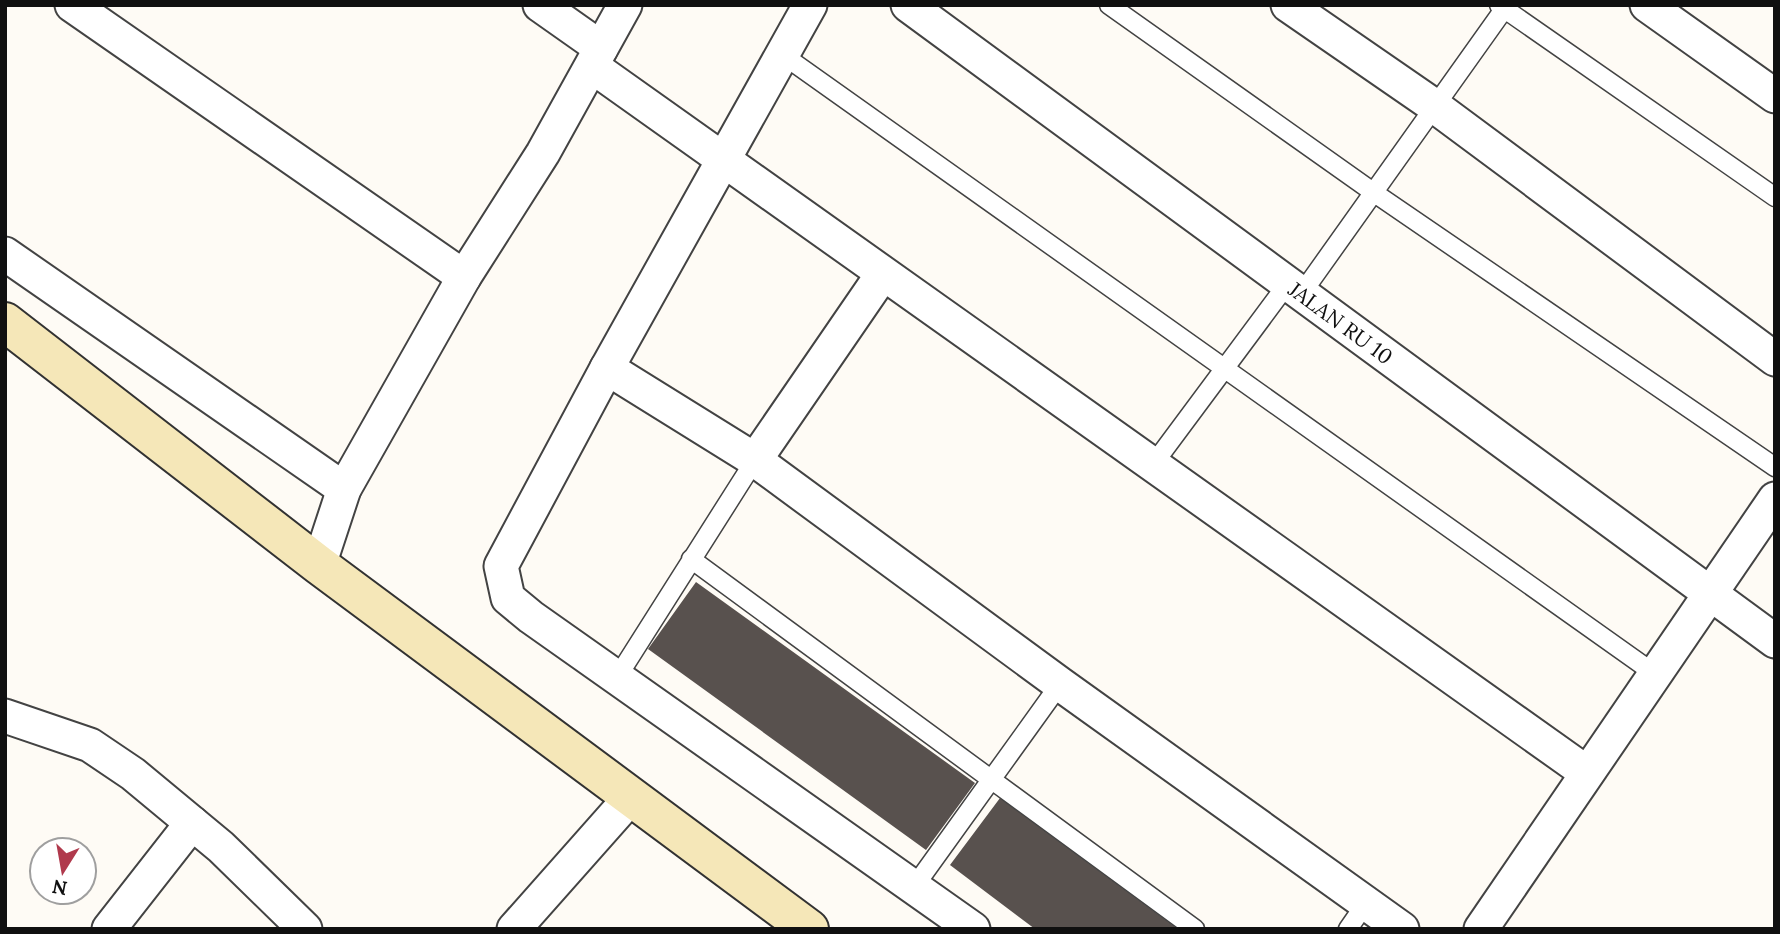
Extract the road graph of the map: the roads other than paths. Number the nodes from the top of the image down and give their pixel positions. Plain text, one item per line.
1 (540, 5) edge
2 (625, 5) edge
3 (810, 5) edge
4 (908, 5) edge
5 (1109, 5) edge
6 (1288, 5) edge
7 (1647, 5) edge
8 (1503, 6) edge
9 (86, 9) edge
10 (783, 55) junction
11 (597, 58) junction
12 (1775, 96) edge
13 (1433, 105) junction
14 (715, 155) junction
15 (1373, 192) junction
16 (1775, 197) edge
17 (5, 254) edge
18 (882, 275) junction
19 (464, 277) junction
20 (1295, 288) junction
21 (5, 322) edge
22 (1775, 359) edge
23 (1226, 367) junction
24 (607, 368) junction
25 (755, 460) junction
26 (1152, 466) junction
27 (1775, 467) edge
28 (344, 489) junction
29 (1775, 499) edge
30 (691, 559) junction
31 (319, 565) junction
32 (1710, 594) junction
33 (1775, 641) edge
34 (1655, 674) junction
35 (618, 676) junction
36 (1060, 684) junction
37 (5, 716) edge
38 (1587, 773) junction
39 (992, 780) junction
40 (631, 797) junction
41 (191, 823) junction
42 (914, 887) junction
43 (1357, 916) edge
44 (109, 929) edge
45 (305, 929) edge
46 (514, 929) edge
47 (809, 929) edge
48 (973, 929) edge
49 (1195, 929) edge
50 (1402, 929) edge
51 (1482, 929) edge

1 - 11 street
2 - 11 street
3 - 10 street
4 - 20 street, JALAN RU 10
5 - 15 lane
6 - 13 street
7 - 12 street
8 - 13 lane
8 - 16 lane
9 - 19 street
10 - 14 street
10 - 23 lane
11 - 14 street
11 - 19 street
13 - 15 lane
13 - 22 street
14 - 18 street
14 - 24 street
15 - 20 lane
15 - 27 lane
17 - 28 street
18 - 25 street
18 - 26 street
19 - 28 street
20 - 23 lane
20 - 32 street, JALAN RU 10
21 - 31 street
23 - 26 lane
23 - 34 lane
24 - 25 street
24 - 35 street
25 - 30 lane
25 - 36 street
26 - 38 street
28 - 31 street
29 - 32 street
30 - 35 lane
30 - 39 lane
31 - 40 street
32 - 33 street, JALAN RU 10
32 - 34 street
34 - 38 street
35 - 42 street
36 - 39 lane
36 - 43 street
37 - 41 street
38 - 51 street
39 - 42 lane
39 - 49 lane
40 - 46 street
40 - 47 street
41 - 44 street
41 - 45 street
42 - 48 street
43 - 50 street

